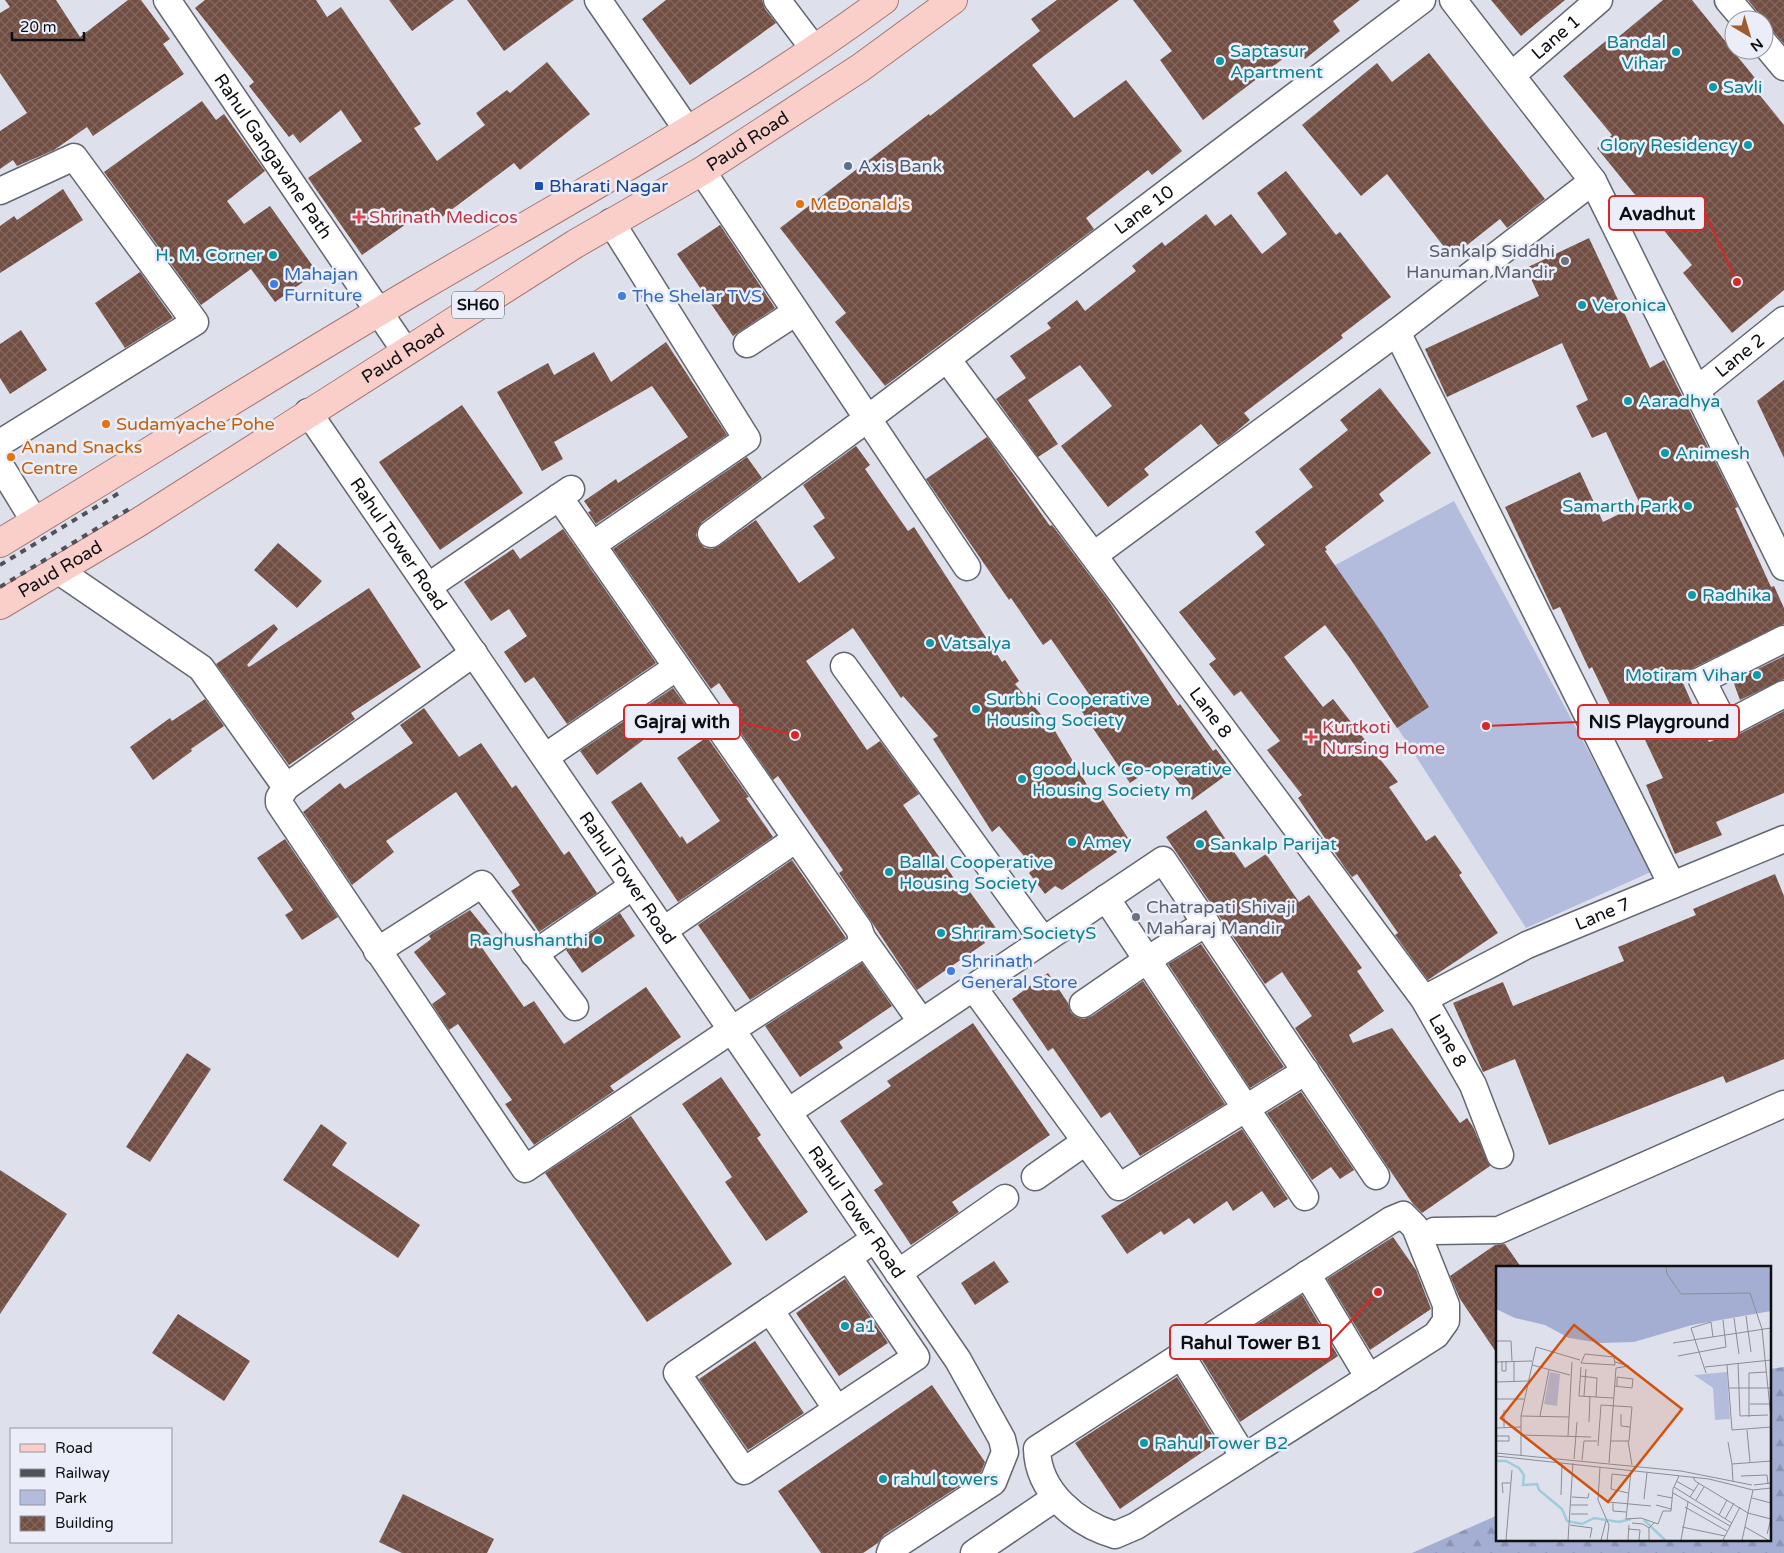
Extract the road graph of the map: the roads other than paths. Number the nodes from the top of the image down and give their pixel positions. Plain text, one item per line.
1 (167, 0) edge
2 (598, 0) edge
3 (777, 0) edge
4 (884, 0) edge
5 (953, 0) edge
6 (1422, 0) edge
7 (1453, 0) edge
8 (1599, 0) edge
9 (1728, 0) edge
10 (1736, 10) edge
11 (814, 49) junction
12 (1774, 56) edge
13 (1784, 68) edge
14 (1512, 76) junction
15 (688, 130) junction
16 (702, 171) junction
17 (1593, 181) junction
18 (0, 191) edge
19 (612, 222) junction
20 (379, 311) junction
21 (796, 312) junction
22 (1784, 320) edge
23 (1397, 332) junction
24 (747, 344) dead end
25 (406, 352) junction
26 (947, 359) junction
27 (1696, 390) junction
28 (308, 412) junction
29 (868, 419) junction
30 (0, 443) edge
31 (0, 465) edge
32 (35, 522) junction
33 (711, 534) dead end
34 (604, 536) dead end
35 (0, 543) edge
36 (1094, 555) junction
37 (967, 567) dead end
38 (1784, 567) edge
39 (58, 571) junction
40 (429, 586) junction
41 (0, 605) edge
42 (1784, 638) edge
43 (474, 653) junction
44 (844, 666) dead end
45 (676, 667) junction
46 (1784, 694) edge
47 (545, 756) junction
48 (286, 787) junction
49 (796, 839) junction
50 (1784, 839) edge
51 (1672, 885) junction
52 (633, 886) junction
53 (1106, 898) junction
54 (1206, 923) junction
55 (664, 930) junction
56 (862, 938) junction
57 (1043, 940) junction
58 (377, 951) junction
59 (534, 954) junction
60 (1147, 960) junction
61 (973, 987) junction
62 (1424, 999) junction
63 (1083, 1004) dead end
64 (575, 1007) dead end
65 (921, 1021) junction
66 (733, 1029) junction
67 (1306, 1071) junction
68 (1784, 1104) edge
69 (1245, 1108) junction
70 (788, 1112) junction
71 (1085, 1142) junction
72 (1500, 1154) dead end
73 (1376, 1176) dead end
74 (1035, 1177) dead end
75 (1305, 1197) dead end
76 (1005, 1198) dead end
77 (1434, 1231) dead end
78 (875, 1239) junction
79 (848, 1257) junction
80 (898, 1273) junction
81 (1306, 1274) junction
82 (770, 1310) junction
83 (1181, 1355) junction
84 (1369, 1378) junction
85 (836, 1408) junction
86 (1244, 1457) junction
87 (1054, 1498) junction
88 (890, 1553) edge
89 (974, 1553) edge

1 - 20 street, Rahul Gangavane Path
2 - 15 street
3 - 11 street
4 - 11 main road, SH60
5 - 16 main road, Paud Road / SH60
6 - 26 street, Lane 10
7 - 14 street
8 - 14 street, Lane 1
9 - 10 street
11 - 15 main road, SH60
12 - 13 street
14 - 17 street
15 - 20 main road, SH60
16 - 19 main road, Paud Road / SH60
16 - 21 street
17 - 23 street
17 - 27 street
18 - 30 street
19 - 25 main road, Paud Road / SH60
19 - 34 street
20 - 25 street, Rahul Gangavane Path
20 - 32 main road, SH60
21 - 24 street
21 - 29 street
22 - 27 street, Lane 2
23 - 36 street
23 - 51 street
25 - 28 main road, Paud Road / SH60
26 - 29 street, Lane 10
26 - 36 street, Lane 8
27 - 38 street
28 - 39 main road, Paud Road / SH60
28 - 40 street, Rahul Tower Road
29 - 33 street, Lane 10
29 - 37 street
31 - 32 street
32 - 35 main road, SH60
36 - 62 street, Lane 8
39 - 41 main road, Paud Road / SH60
39 - 48 street
40 - 43 street, Rahul Tower Road
40 - 45 street
42 - 46 street
43 - 47 street, Rahul Tower Road
43 - 48 street
44 - 57 street
45 - 47 street
45 - 49 street
47 - 52 street, Rahul Tower Road
48 - 58 street
49 - 55 street
49 - 56 street
50 - 51 street, Lane 7
51 - 62 street, Lane 7
52 - 55 street, Rahul Tower Road
52 - 59 street
53 - 54 street
53 - 57 street
53 - 60 street
54 - 60 street
54 - 67 street
55 - 66 street, Rahul Tower Road
56 - 65 street
56 - 66 street
57 - 61 street
58 - 59 street
58 - 66 street
59 - 64 street
60 - 63 street
60 - 69 street
61 - 65 street
61 - 71 street
62 - 72 street, Lane 8
65 - 70 street
66 - 70 street, Rahul Tower Road
67 - 69 street
67 - 73 street
68 - 77 street
69 - 71 street
69 - 75 street
70 - 78 street, Rahul Tower Road
71 - 74 street
76 - 80 street
78 - 79 street
78 - 80 street, Rahul Tower Road
79 - 82 street
79 - 85 street
80 - 88 street, Rahul Tower Road
81 - 83 street
81 - 84 street
81 - 84 street
82 - 85 street
82 - 85 street
83 - 86 street
83 - 87 street
84 - 86 street
86 - 87 street
87 - 89 street

